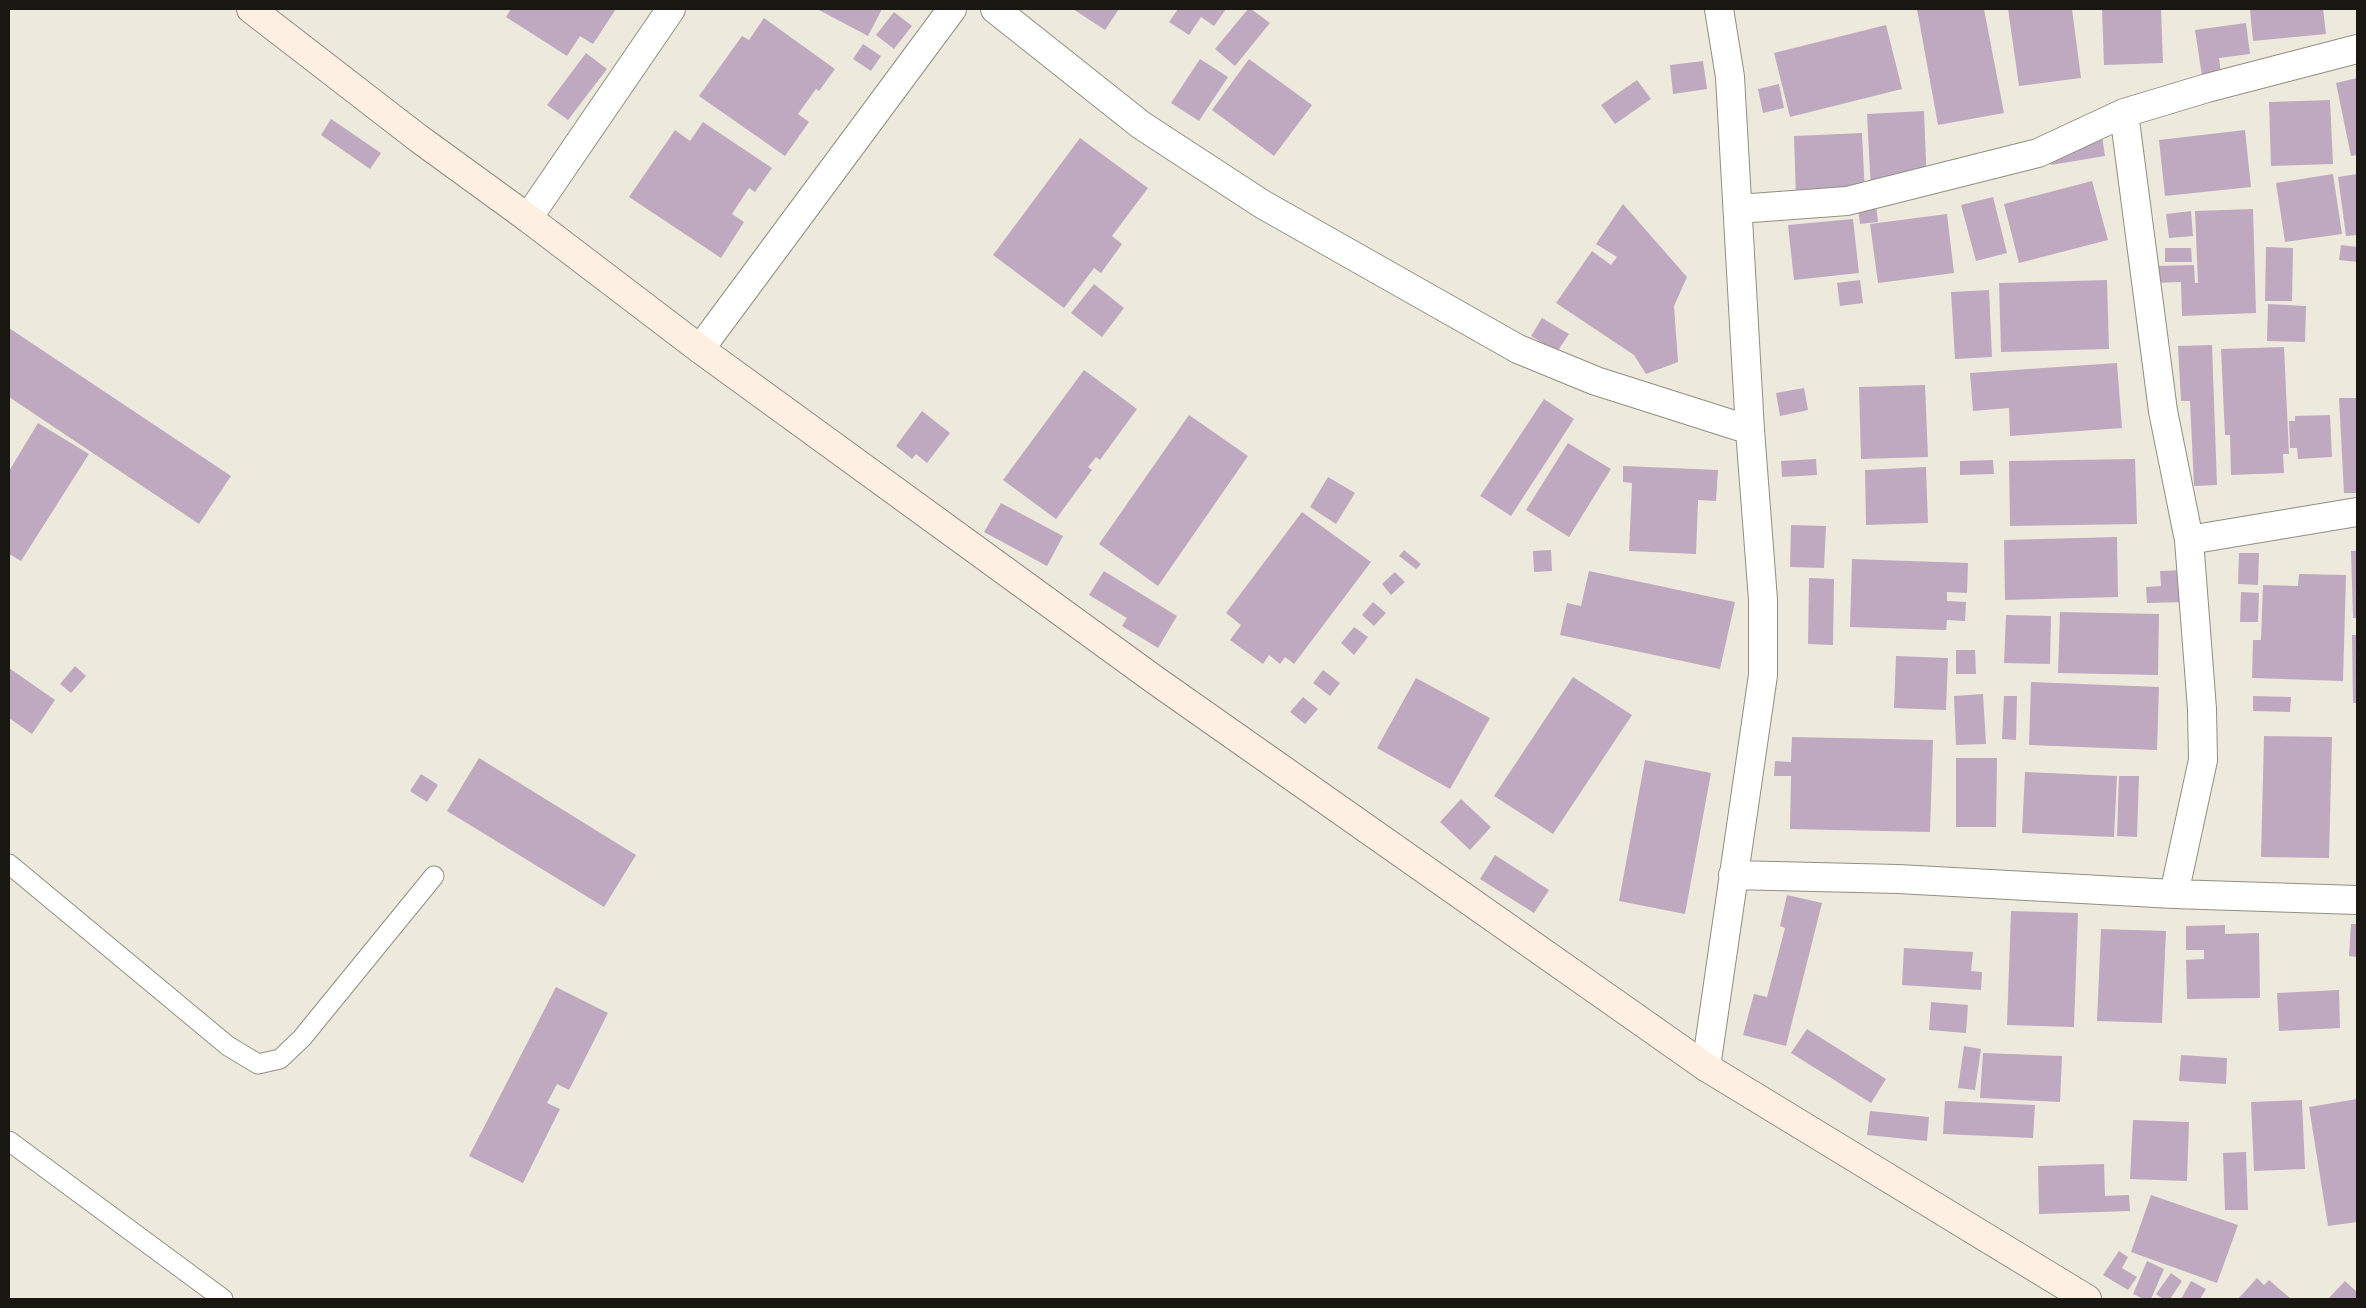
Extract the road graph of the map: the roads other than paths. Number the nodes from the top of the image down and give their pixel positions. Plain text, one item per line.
1 (251, 9) edge
2 (671, 9) edge
3 (952, 9) edge
4 (995, 9) edge
5 (1719, 9) edge
6 (2357, 49) edge
7 (2124, 113) junction
8 (1738, 209) junction
9 (528, 218) junction
10 (700, 349) junction
11 (1750, 430) junction
12 (2357, 512) edge
13 (2189, 540) junction
14 (9, 864) edge
15 (1733, 875) junction
16 (434, 876) dead end
17 (2174, 894) junction
18 (2357, 900) edge
19 (1706, 1067) junction
20 (9, 1141) edge
21 (223, 1299) edge
22 (2087, 1299) edge

1 - 9 street
2 - 9 street
3 - 10 street
4 - 11 street
5 - 8 street
6 - 7 street
7 - 8 street
7 - 13 street
8 - 11 street
9 - 10 street
10 - 19 street
11 - 15 street
12 - 13 street
13 - 17 street
14 - 16 lane
15 - 17 street
15 - 19 street
17 - 18 street
19 - 22 street
20 - 21 lane

